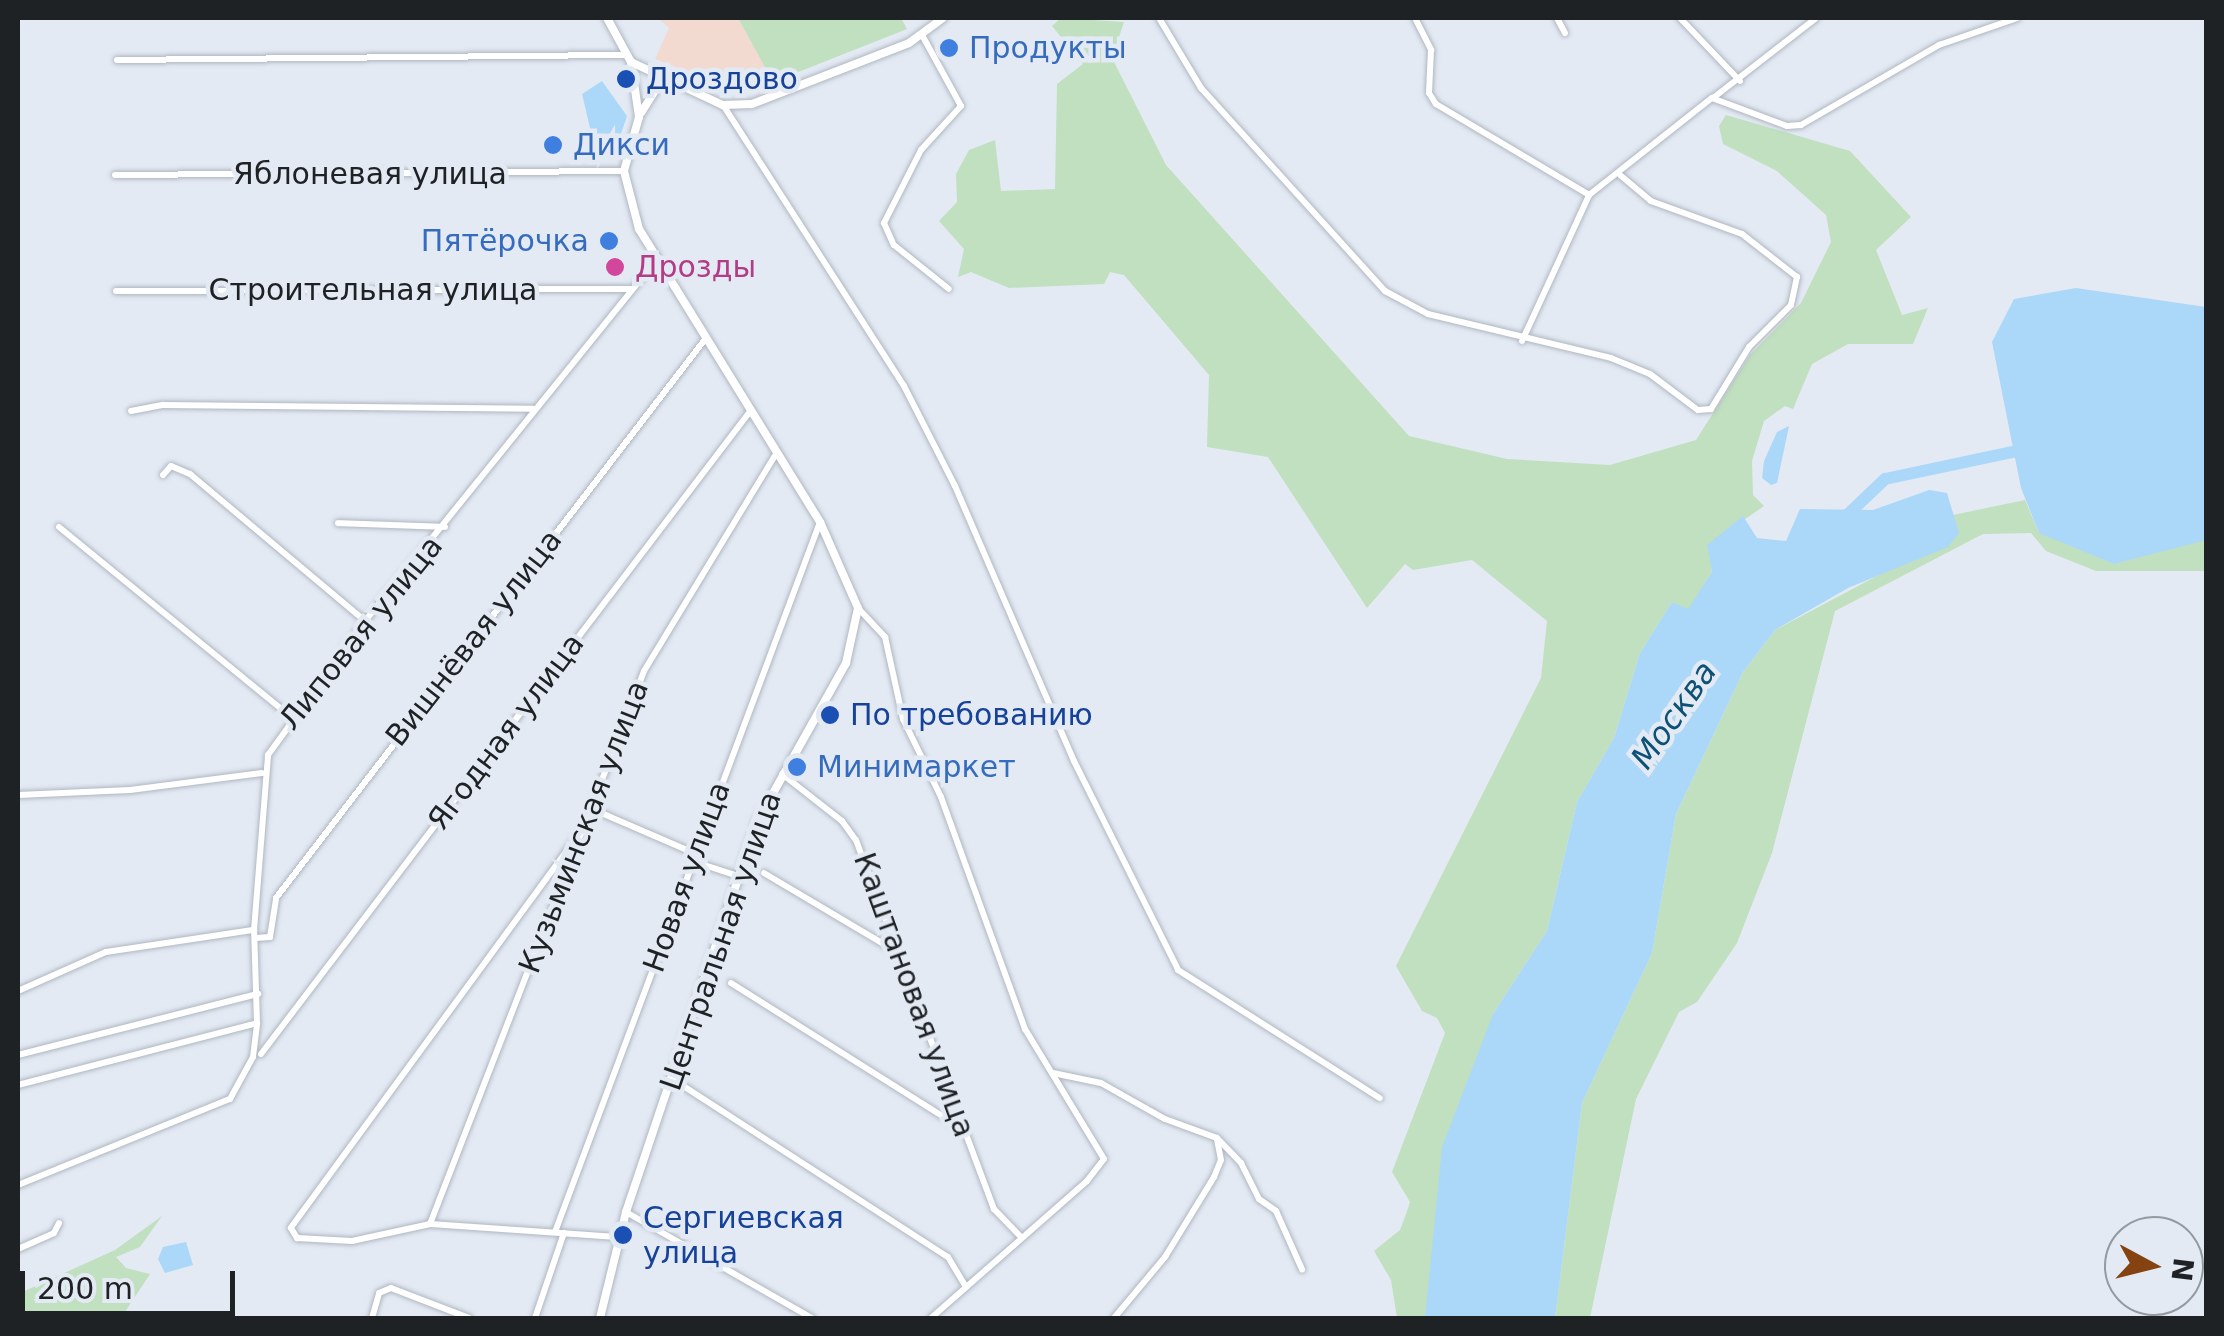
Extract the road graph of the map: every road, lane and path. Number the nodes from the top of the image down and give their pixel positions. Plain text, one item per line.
1 (607, 18) edge
2 (943, 18) edge
3 (1159, 18) edge
4 (1415, 18) edge
5 (1557, 18) edge
6 (1680, 18) edge
7 (1816, 18) edge
8 (2016, 18) edge
9 (1565, 33) dead end
10 (922, 35) junction
11 (628, 58) junction
12 (118, 60) dead end
13 (662, 80) junction
14 (1740, 80) junction
15 (1714, 99) junction
16 (723, 105) junction
17 (639, 117) junction
18 (624, 171) junction
19 (115, 175) dead end
20 (1620, 175) junction
21 (1590, 196) junction
22 (656, 260) junction
23 (950, 289) dead end
24 (631, 290) junction
25 (116, 291) dead end
26 (707, 337) junction
27 (1522, 340) junction
28 (534, 409) junction
29 (752, 409) junction
30 (131, 411) dead end
31 (778, 450) junction
32 (163, 475) dead end
33 (820, 522) junction
34 (338, 523) dead end
35 (59, 527) dead end
36 (446, 527) junction
37 (858, 608) junction
38 (365, 621) junction
39 (290, 716) junction
40 (781, 773) junction
41 (262, 774) junction
42 (18, 794) edge
43 (592, 808) junction
44 (585, 825) junction
45 (693, 857) junction
46 (764, 874) dead end
47 (738, 876) junction
48 (255, 934) junction
49 (898, 953) junction
50 (731, 983) dead end
51 (18, 991) edge
52 (258, 994) junction
53 (257, 1023) junction
54 (261, 1054) dead end
55 (18, 1055) edge
56 (1052, 1073) junction
57 (674, 1080) junction
58 (18, 1085) edge
59 (1380, 1098) dead end
60 (964, 1130) junction
61 (1216, 1138) junction
62 (18, 1183) edge
63 (626, 1212) junction
64 (58, 1223) dead end
65 (430, 1224) junction
66 (559, 1233) junction
67 (618, 1237) junction
68 (1021, 1237) junction
69 (18, 1249) edge
70 (1302, 1269) dead end
71 (966, 1286) junction
72 (372, 1318) edge
73 (469, 1318) edge
74 (535, 1318) edge
75 (600, 1318) edge
76 (812, 1318) edge
77 (930, 1318) edge
78 (1114, 1318) edge

1 - 11 street
2 - 10 street
3 - 27 street
4 - 21 street
5 - 9 street
6 - 14 street
7 - 14 street
8 - 15 street
10 - 16 street
10 - 23 street
11 - 12 street
11 - 13 street
11 - 17 street
13 - 16 street
13 - 17 street
14 - 15 street
15 - 20 street
16 - 59 street
17 - 18 street
18 - 19 street, Яблоневая улица
18 - 22 street
20 - 21 street
20 - 27 street
21 - 27 street
22 - 24 street, Липовая улица
22 - 26 street
24 - 25 street, Строительная улица
24 - 28 street, Липовая улица
26 - 29 street
26 - 48 street, Вишнёвая улица
28 - 30 street
28 - 36 street, Липовая улица
29 - 31 street
29 - 54 street, Ягодная улица
31 - 33 street
31 - 43 street, Кузьминская улица
32 - 38 street
33 - 37 street
33 - 45 street, Новая улица
34 - 36 street
35 - 39 street
36 - 38 street, Липовая улица
37 - 40 street, Центральная улица
37 - 56 street
38 - 39 street, Липовая улица
39 - 41 street, Липовая улица
40 - 47 street, Центральная улица
40 - 49 street, Каштановая улица
41 - 42 street
41 - 48 street, Липовая улица
43 - 44 street, Кузьминская улица
43 - 45 street
44 - 65 street, Кузьминская улица
44 - 65 street
45 - 47 street
45 - 66 street, Новая улица
46 - 49 street
47 - 57 street, Центральная улица
48 - 51 street
48 - 52 street, Липовая улица
49 - 60 street, Каштановая улица
50 - 60 street
52 - 53 street, Липовая улица
52 - 55 street
53 - 58 street
53 - 62 street, Липовая улица
56 - 61 street
56 - 68 street
57 - 63 street, Центральная улица
57 - 71 street
60 - 68 street, Каштановая улица
61 - 70 street
61 - 78 street
63 - 67 street, Центральная улица
63 - 76 street
64 - 69 street
65 - 66 street
66 - 67 street
66 - 74 street, Новая улица
67 - 75 street, Центральная улица
68 - 71 street
71 - 77 street
72 - 73 street

